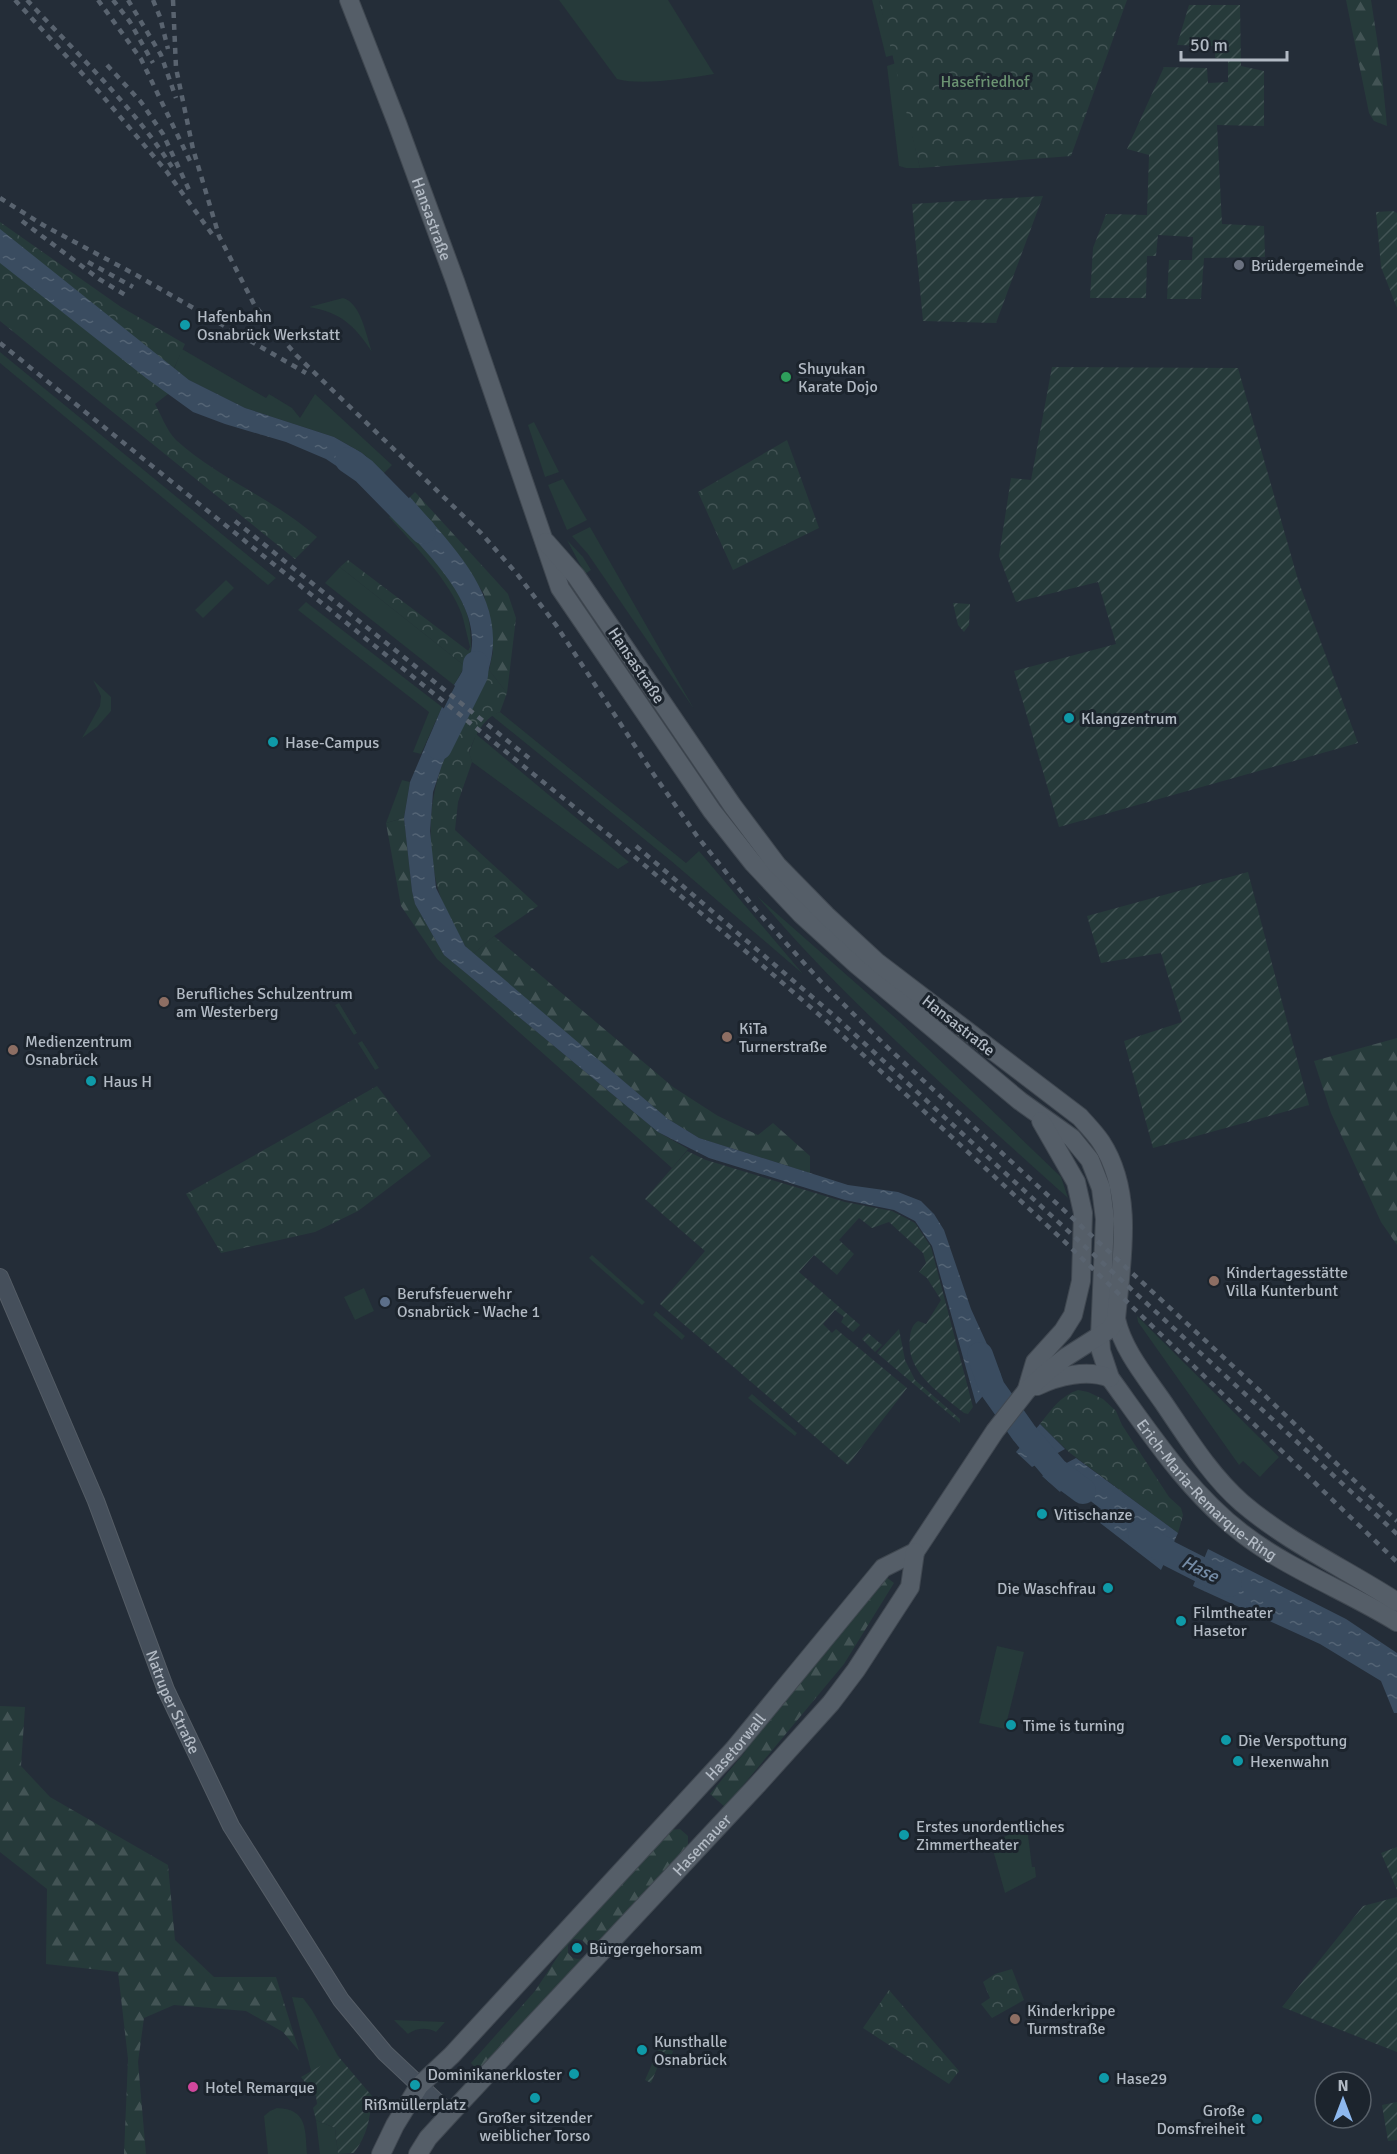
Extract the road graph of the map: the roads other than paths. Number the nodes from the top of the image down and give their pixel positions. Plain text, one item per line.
1 (349, 0) edge
2 (546, 542) junction
3 (1037, 1115) junction
4 (0, 1277) edge
5 (1116, 1319) junction
6 (1063, 1331) junction
7 (1100, 1336) junction
8 (1134, 1360) junction
9 (1110, 1378) junction
10 (1025, 1393) junction
11 (915, 1552) junction
12 (1397, 1602) edge
13 (1397, 1622) edge
14 (419, 2086) junction
15 (450, 2114) junction
16 (381, 2154) edge
17 (418, 2154) edge

1 - 2 main road, Hansastraße
2 - 3 main road, Hansastraße
2 - 5 main road, Hansastraße
3 - 6 main road, Hansastraße
3 - 7 main road, Hansastraße
4 - 14 main road, Natruper Straße
5 - 7 main road
5 - 8 main road, Erich-Maria-Remarque-Ring
6 - 7 main road
6 - 10 main road, Hasetorwall
7 - 8 main road, Erich-Maria-Remarque-Ring
7 - 9 main road, Erich-Maria-Remarque-Ring
7 - 10 main road, Hasetorwall
8 - 12 main road, Erich-Maria-Remarque-Ring
9 - 10 main road
9 - 13 main road, Erich-Maria-Remarque-Ring
10 - 11 main road, Hasetorwall
11 - 14 main road, Hasetorwall
11 - 15 main road, Hasemauer
14 - 15 main road
14 - 16 main road, Hasetorwall
15 - 17 main road, Hasemauer

